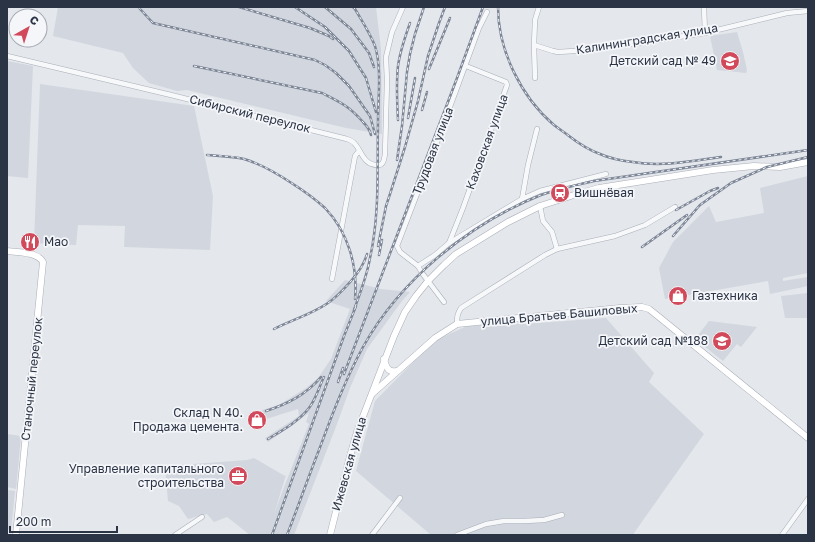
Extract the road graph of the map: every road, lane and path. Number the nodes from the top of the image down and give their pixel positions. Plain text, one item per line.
1 (403, 7) edge
2 (539, 7) edge
3 (704, 7) edge
4 (808, 11) edge
5 (487, 12) dead end
6 (705, 33) junction
7 (534, 45) junction
8 (7, 56) edge
9 (466, 66) junction
10 (535, 78) dead end
11 (537, 130) dead end
12 (359, 152) junction
13 (808, 162) edge
14 (606, 174) dead end
15 (522, 200) junction
16 (540, 206) junction
17 (675, 207) dead end
18 (449, 243) junction
19 (557, 249) junction
20 (7, 251) edge
21 (418, 266) junction
22 (332, 279) dead end
23 (428, 281) junction
24 (444, 302) dead end
25 (457, 324) junction
26 (384, 359) junction
27 (397, 371) junction
28 (371, 394) junction
29 (808, 438) edge
30 (400, 498) dead end
31 (808, 499) edge
32 (562, 515) dead end
33 (202, 517) dead end
34 (16, 535) edge
35 (175, 535) edge
36 (330, 535) edge
37 (372, 535) edge
38 (457, 535) edge
39 (782, 535) edge

1 - 12 street, Сибирский переулок
2 - 7 street
3 - 6 street
4 - 6 street, Калининградская улица
5 - 9 street, Трудовая улица
6 - 7 street, Калининградская улица
7 - 10 street
8 - 12 street, Сибирский переулок
9 - 18 street, Каховская улица
9 - 21 street, Трудовая улица
11 - 15 street
12 - 22 street
13 - 16 street, Ижевская улица
14 - 15 street
15 - 18 street
16 - 19 street
16 - 23 street, Ижевская улица
17 - 19 street
18 - 21 street
19 - 25 street
20 - 34 street, Станочный переулок
21 - 23 street, Трудовая улица
23 - 24 street, Трудовая улица
23 - 26 street, Ижевская улица
25 - 27 street
25 - 29 street, улица Братьев Башиловых
26 - 27 street
26 - 28 street, Ижевская улица
27 - 28 street
28 - 36 street, Ижевская улица
30 - 37 street
31 - 39 street
32 - 38 street
33 - 35 street

